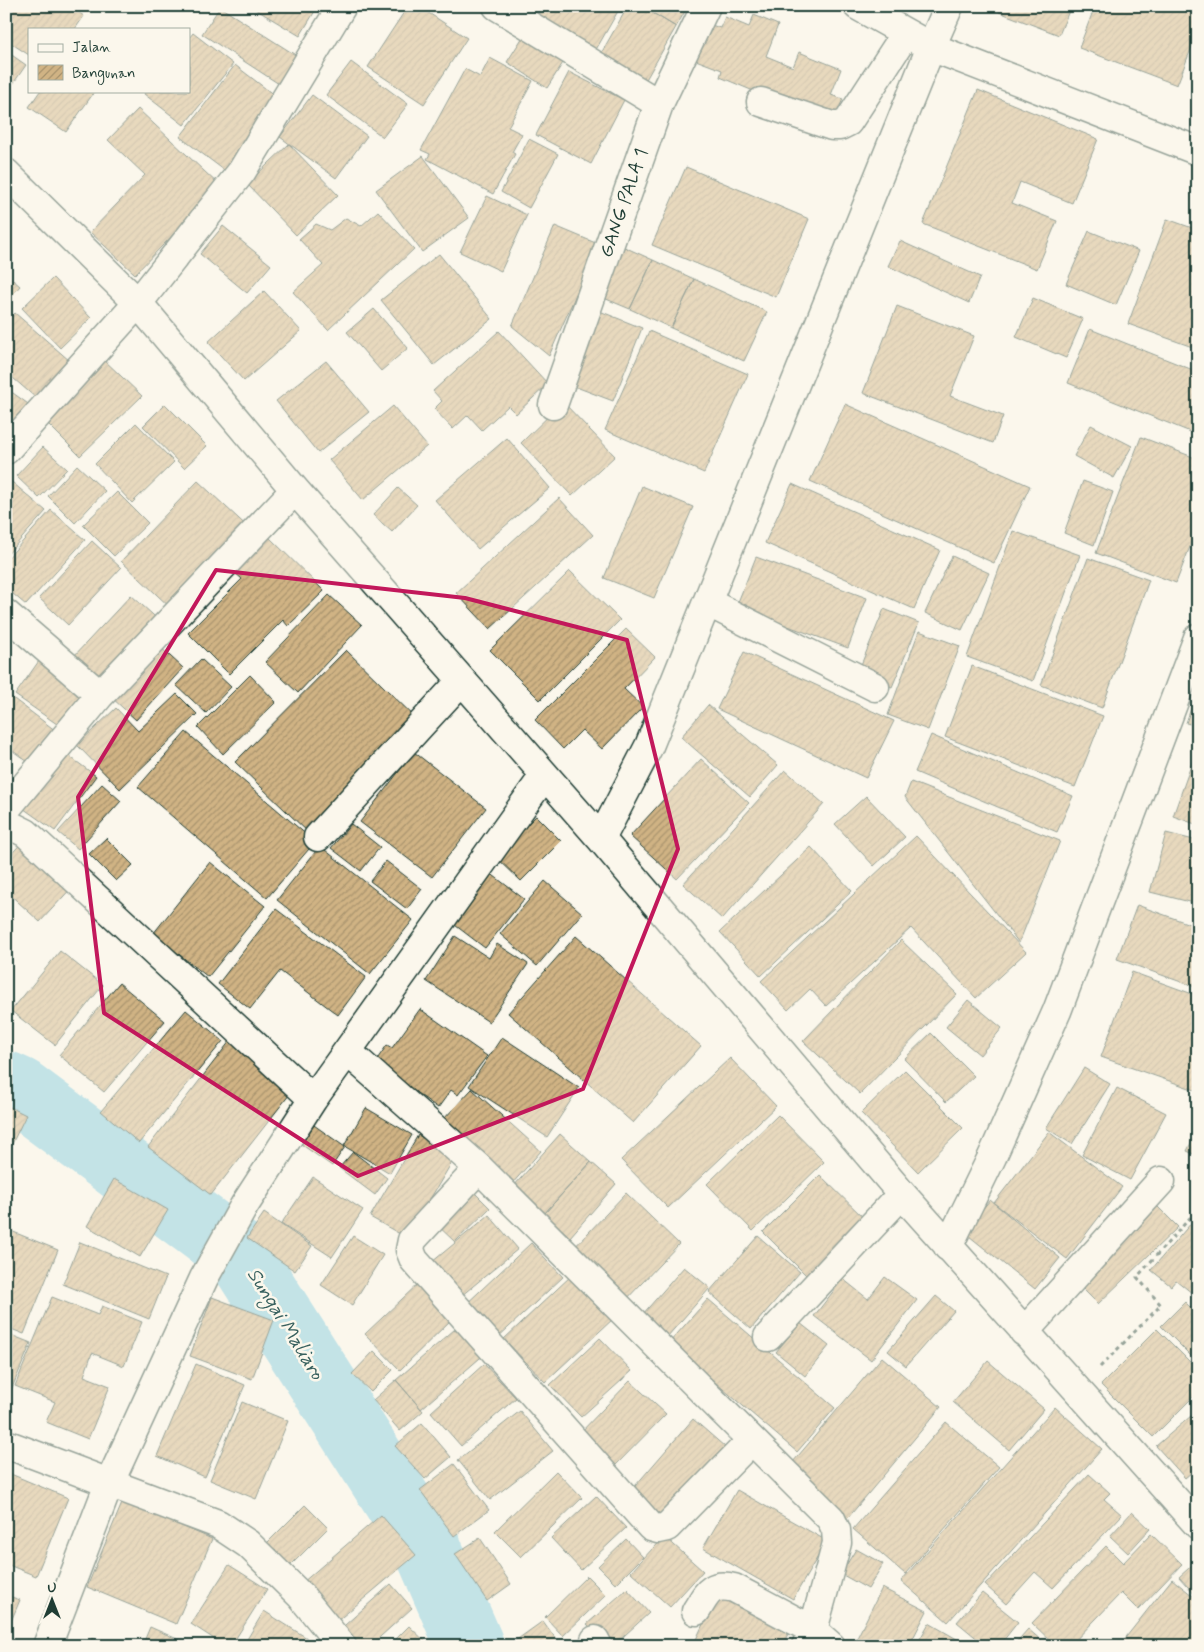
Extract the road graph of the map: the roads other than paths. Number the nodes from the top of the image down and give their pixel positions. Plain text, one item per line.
1 (342, 6) edge
2 (497, 6) edge
3 (706, 6) edge
4 (858, 6) edge
5 (949, 6) edge
6 (906, 33) junction
7 (931, 47) junction
8 (761, 102) dead end
9 (659, 104) junction
10 (1198, 151) edge
11 (6, 173) edge
12 (138, 303) junction
13 (553, 405) dead end
14 (6, 450) edge
15 (295, 490) junction
16 (707, 602) junction
17 (6, 614) edge
18 (1198, 638) edge
19 (462, 681) junction
20 (875, 687) dead end
21 (100, 695) junction
22 (544, 776) junction
23 (6, 809) edge
24 (6, 823) edge
25 (318, 838) dead end
26 (601, 839) junction
27 (348, 1052) junction
28 (314, 1099) junction
29 (479, 1168) junction
30 (1161, 1181) dead end
31 (902, 1194) junction
32 (948, 1247) junction
33 (1024, 1332) junction
34 (768, 1337) dead end
35 (751, 1441) junction
36 (6, 1444) edge
37 (109, 1484) junction
38 (1198, 1525) edge
39 (696, 1611) dead end
40 (817, 1640) edge
41 (47, 1646) edge
42 (342, 1646) edge

1 - 12 street
2 - 9 street
3 - 9 street, GANG PALA 1
4 - 6 street
5 - 7 street
6 - 7 street
6 - 8 street
7 - 10 street
7 - 16 street
9 - 13 street, GANG PALA 1
11 - 12 street
12 - 14 street
12 - 15 street
15 - 19 street
15 - 21 street
16 - 20 street
16 - 26 street
17 - 21 street
18 - 32 street
19 - 22 street
19 - 25 street
21 - 23 street
22 - 26 street
22 - 27 street
24 - 28 street
26 - 31 street
27 - 28 street
27 - 29 street
28 - 37 street
29 - 35 street
29 - 35 street
30 - 33 street
31 - 32 street
31 - 34 street
32 - 33 street
33 - 38 street
35 - 40 street
36 - 37 street
37 - 41 street
37 - 42 street
39 - 40 street

